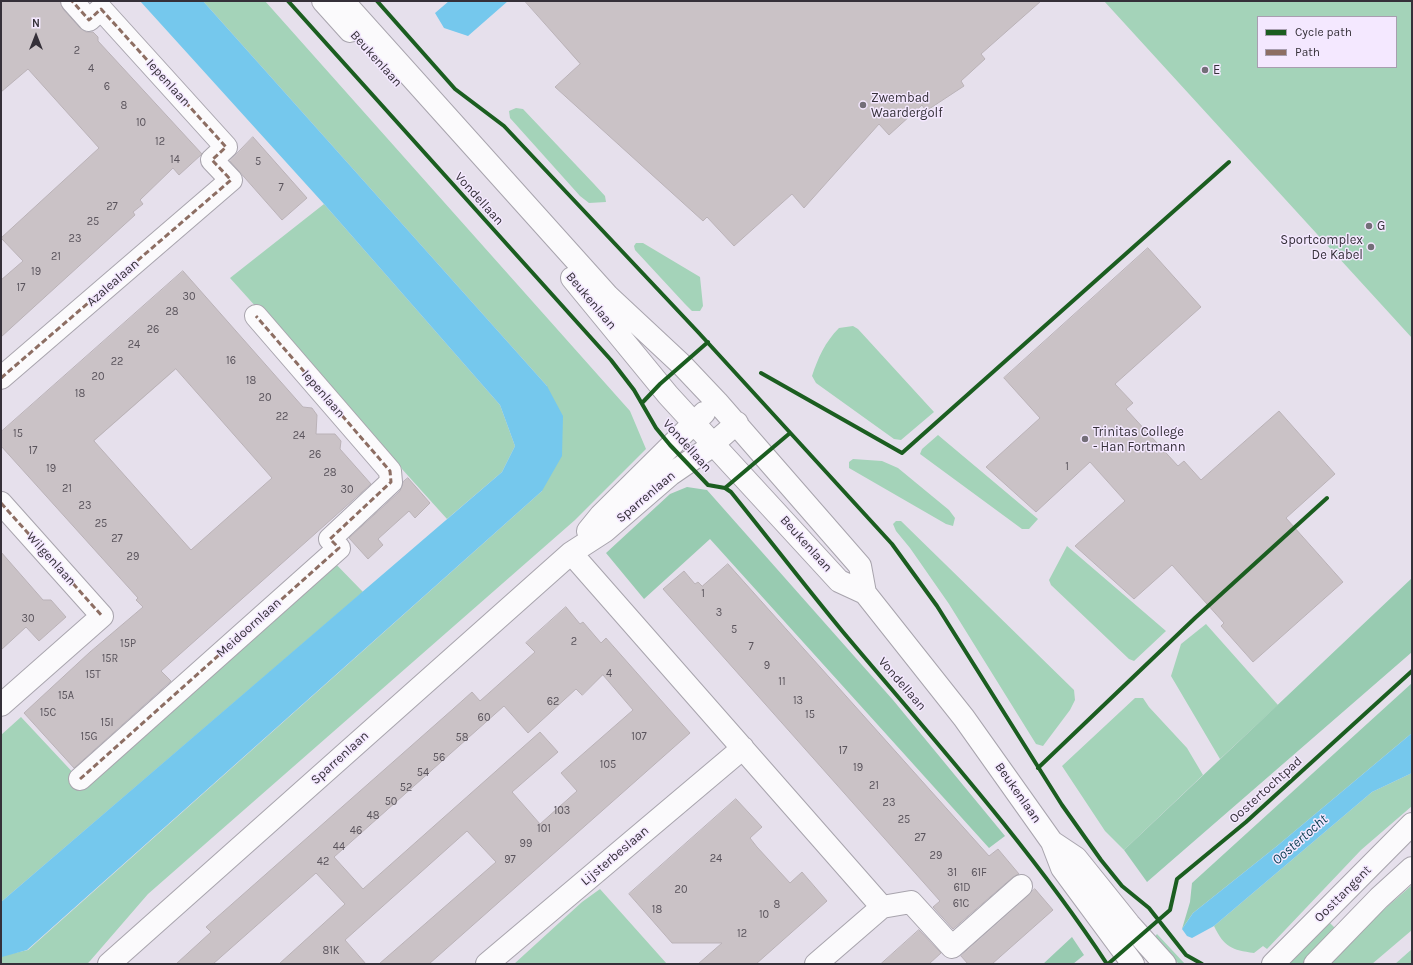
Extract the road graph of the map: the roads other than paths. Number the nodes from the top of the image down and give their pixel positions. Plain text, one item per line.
1 (72, 1) edge
2 (323, 1) edge
3 (343, 1) edge
4 (224, 187) joint
5 (256, 316) dead end
6 (1, 378) edge
7 (717, 402) junction
8 (694, 422) junction
9 (737, 422) junction
10 (713, 444) junction
11 (390, 471) joint
12 (1, 503) edge
13 (571, 553) junction
14 (865, 593) junction
15 (1, 705) edge
16 (743, 748) junction
17 (80, 779) dead end
18 (1412, 824) edge
19 (1052, 842) junction
20 (1412, 868) edge
21 (1021, 886) dead end
22 (882, 906) junction
23 (1159, 957) edge
24 (1133, 963) edge
25 (109, 964) edge
26 (487, 964) edge
27 (816, 964) edge
28 (1273, 964) edge
29 (1314, 964) edge

1 - 4 street, Iepenlaan
2 - 8 street, Beukenlaan
3 - 7 street, Beukenlaan
4 - 6 street, Azalealaan
5 - 11 street, Iepenlaan
7 - 8 street, Sparrenlaan
7 - 9 street, Beukenlaan
8 - 10 street, Beukenlaan
8 - 13 street, Sparrenlaan
9 - 10 street, Sparrenlaan
9 - 14 street, Beukenlaan
10 - 13 street, Sparrenlaan
10 - 14 street, Beukenlaan
11 - 17 street, Meidoornlaan
12 - 15 street, Wilgenlaan
13 - 16 street
13 - 25 street, Sparrenlaan
14 - 19 street, Beukenlaan
16 - 22 street
16 - 26 street, Lijsterbeslaan
18 - 28 street, Oosttangent
19 - 23 street, Beukenlaan
19 - 24 street, Beukenlaan
20 - 29 street
21 - 22 street
22 - 27 street

